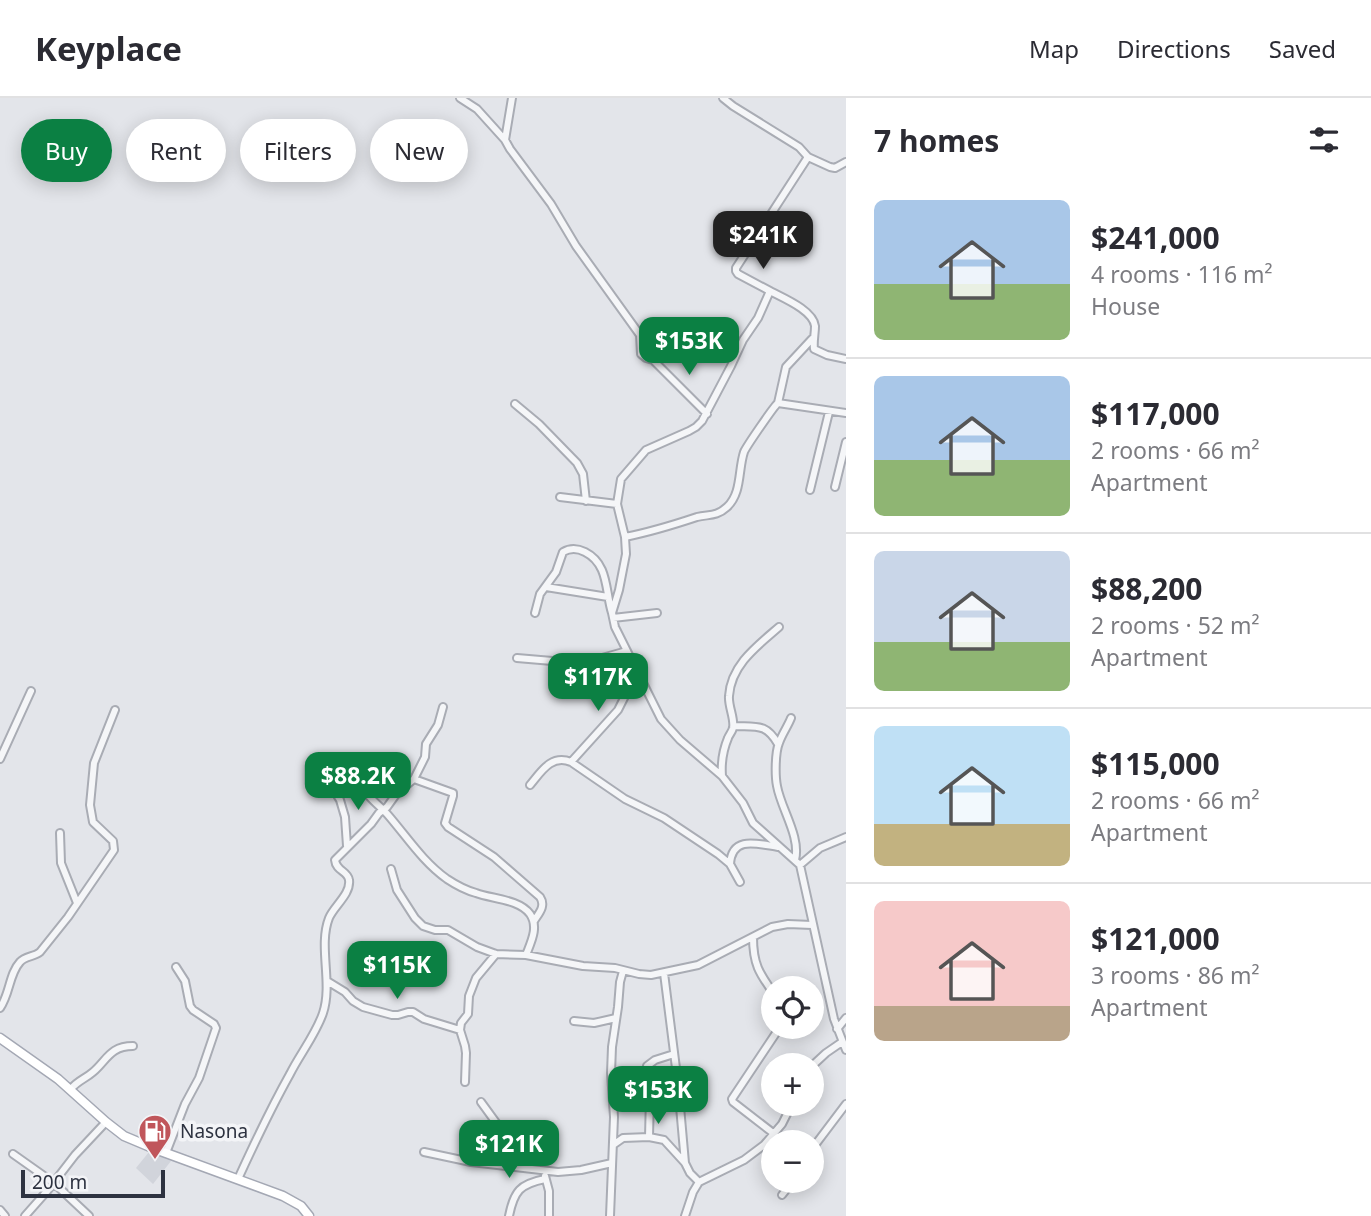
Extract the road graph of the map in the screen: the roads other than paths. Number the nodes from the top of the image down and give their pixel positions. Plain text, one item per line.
1 (460, 98) edge
2 (512, 98) edge
3 (723, 98) edge
4 (505, 140) junction
5 (808, 156) junction
6 (846, 162) edge
7 (770, 291) junction
8 (814, 337) junction
9 (846, 359) edge
10 (778, 403) junction
11 (515, 404) dead end
12 (830, 412) junction
13 (846, 413) edge
14 (707, 414) junction
15 (846, 442) edge
16 (835, 486) dead end
17 (810, 490) dead end
18 (559, 498) dead end
19 (586, 501) junction
20 (617, 504) junction
21 (625, 537) junction
22 (546, 587) junction
23 (608, 597) junction
24 (535, 613) dead end
25 (657, 613) dead end
26 (612, 615) junction
27 (779, 627) dead end
28 (626, 651) junction
29 (517, 658) dead end
30 (637, 672) junction
31 (32, 691) dead end
32 (443, 707) dead end
33 (116, 710) dead end
34 (791, 718) dead end
35 (734, 726) junction
36 (778, 744) junction
37 (0, 759) edge
38 (571, 762) junction
39 (722, 776) junction
40 (415, 779) junction
41 (530, 785) dead end
42 (384, 810) junction
43 (60, 833) dead end
44 (846, 837) edge
45 (347, 846) junction
46 (780, 847) junction
47 (797, 862) junction
48 (730, 864) junction
49 (391, 869) dead end
50 (740, 882) dead end
51 (77, 903) junction
52 (534, 920) junction
53 (812, 925) junction
54 (752, 937) junction
55 (496, 954) junction
56 (526, 955) junction
57 (176, 967) dead end
58 (623, 971) junction
59 (664, 973) junction
60 (763, 976) edge
61 (327, 981) junction
62 (0, 1008) edge
63 (616, 1018) junction
64 (846, 1018) edge
65 (574, 1021) dead end
66 (837, 1029) junction
67 (460, 1030) junction
68 (0, 1038) edge
69 (772, 1039) edge
70 (842, 1042) junction
71 (133, 1046) dead end
72 (846, 1050) edge
73 (674, 1054) junction
74 (824, 1055) edge
75 (465, 1082) dead end
76 (71, 1089) junction
77 (481, 1102) dead end
78 (846, 1104) edge
79 (106, 1122) junction
80 (770, 1130) edge
81 (613, 1131) junction
82 (824, 1133) edge
83 (623, 1138) junction
84 (649, 1138) junction
85 (613, 1145) junction
86 (761, 1147) edge
87 (424, 1152) dead end
88 (166, 1153) junction
89 (13, 1154) dead end
90 (477, 1162) junction
91 (612, 1163) junction
92 (685, 1163) junction
93 (546, 1171) junction
94 (238, 1179) junction
95 (545, 1179) junction
96 (54, 1182) junction
97 (699, 1182) junction
98 (0, 1210) edge
99 (5, 1216) edge
100 (25, 1216) edge
101 (89, 1216) edge
102 (309, 1216) edge
103 (509, 1216) edge
104 (549, 1216) edge
105 (610, 1216) edge
106 (685, 1216) edge

1 - 4 street
2 - 4 street
3 - 5 street
4 - 14 street
5 - 6 street
5 - 7 street
7 - 8 street
7 - 14 street
8 - 9 street
8 - 10 street
10 - 12 street
10 - 21 street
11 - 19 street
12 - 13 street
12 - 17 street
14 - 20 street
15 - 16 street
18 - 19 street
19 - 20 street
20 - 21 street
21 - 26 street
22 - 23 street
22 - 23 street
22 - 24 street
23 - 26 street
25 - 26 street
26 - 28 street
27 - 35 street
28 - 29 street
28 - 30 street
30 - 38 street
30 - 39 street
31 - 37 street
32 - 40 street
33 - 51 street
34 - 36 street
35 - 36 street
35 - 39 street
36 - 47 street
38 - 41 street
38 - 48 street
39 - 46 street
40 - 42 street
40 - 52 street
42 - 45 street
42 - 45 street
42 - 52 street
43 - 51 street
44 - 47 street
45 - 61 street
46 - 47 street
46 - 48 street
47 - 53 street
48 - 50 street
49 - 55 street
51 - 62 street
52 - 56 street
53 - 54 street
53 - 66 street
54 - 59 street
54 - 60 street
55 - 56 street
55 - 67 street
56 - 58 street
57 - 88 street
58 - 59 street
58 - 63 street
59 - 73 street
61 - 67 street
61 - 94 street
63 - 65 street
63 - 81 street
64 - 66 street
66 - 70 street
67 - 75 street
68 - 76 main road
69 - 80 street
70 - 72 street
70 - 74 street
71 - 76 street
73 - 84 street
73 - 92 street
76 - 79 main road
77 - 90 street
78 - 82 street
79 - 88 main road
79 - 96 street
81 - 83 street
81 - 85 street
83 - 84 street
83 - 85 street
84 - 92 street
85 - 91 street
86 - 97 street
87 - 90 street
88 - 94 main road
89 - 96 street
90 - 93 street
91 - 93 street
91 - 105 street
92 - 97 street
93 - 95 street
94 - 102 main road
95 - 103 street
95 - 104 street
96 - 100 street
96 - 101 street
97 - 106 street
98 - 99 street

